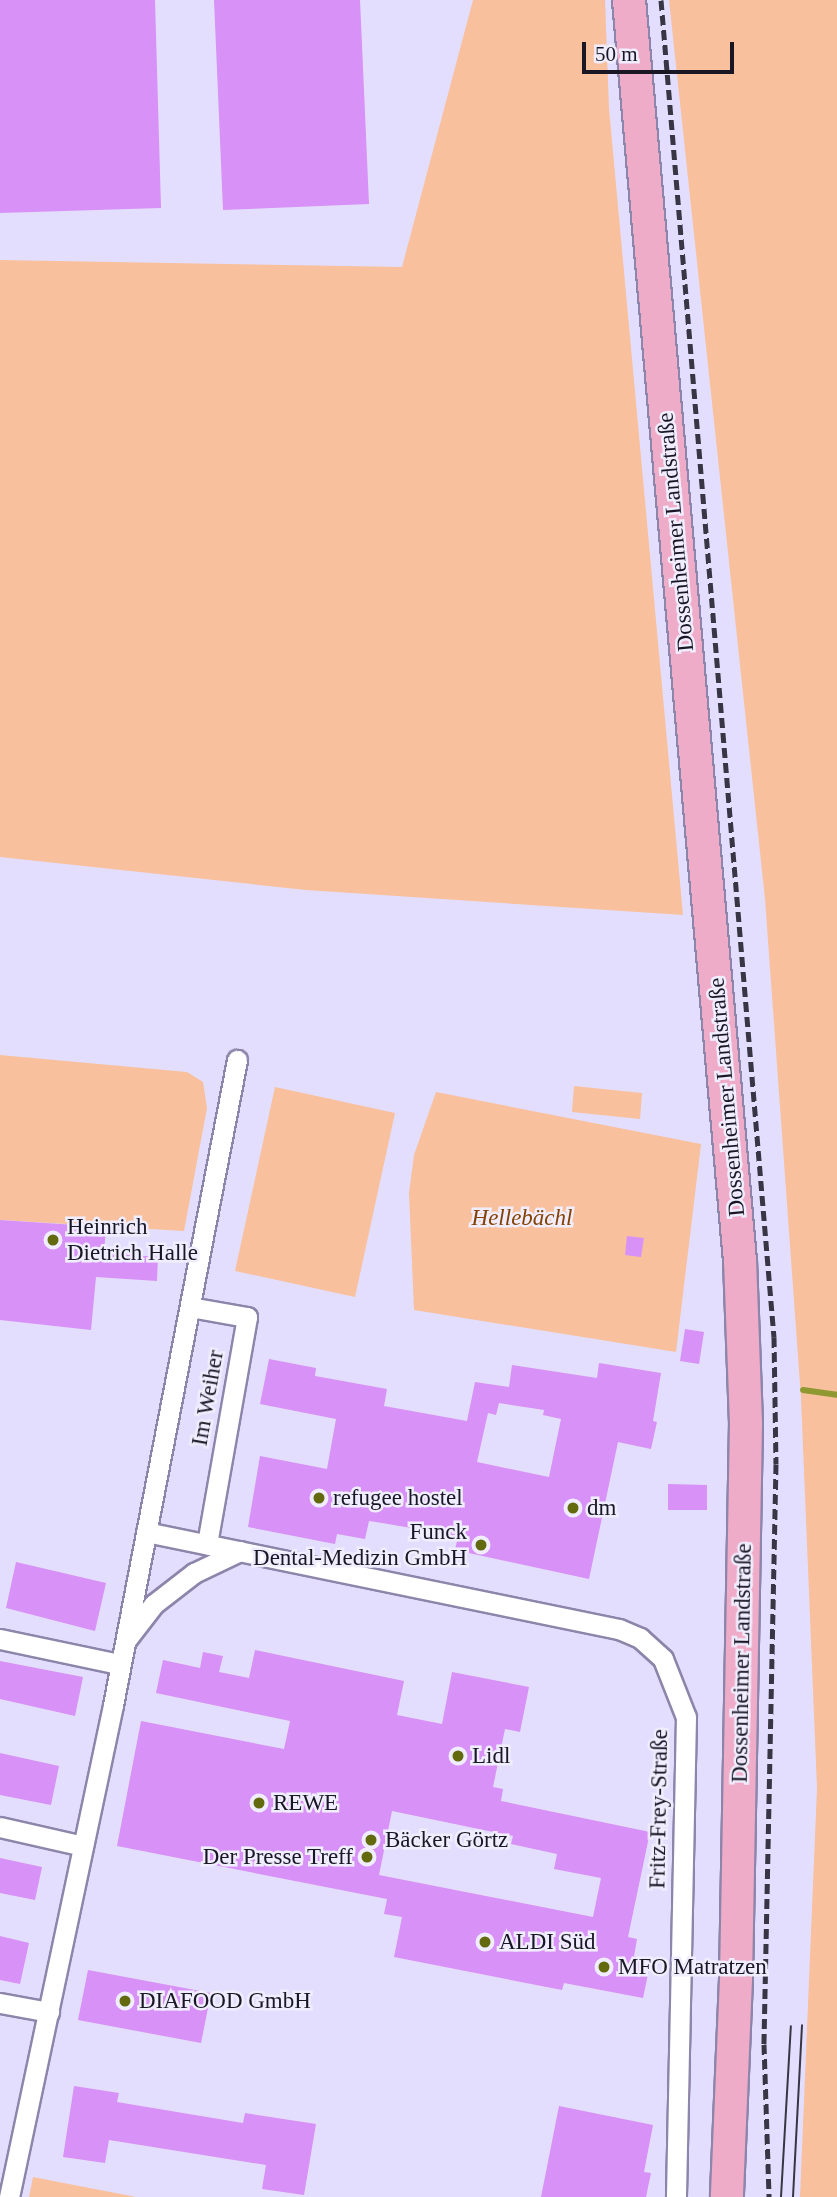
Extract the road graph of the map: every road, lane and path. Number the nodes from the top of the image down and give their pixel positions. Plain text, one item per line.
1 (629, 0) edge
2 (237, 1060) dead end
3 (190, 1307) junction
4 (146, 1532) junction
5 (208, 1545) junction
6 (240, 1551) junction
7 (0, 1639) edge
8 (124, 1643) junction
9 (119, 1664) junction
10 (0, 1827) edge
11 (83, 1846) junction
12 (0, 2003) edge
13 (49, 2012) junction
14 (9, 2197) edge
15 (676, 2197) edge
16 (727, 2197) edge

1 - 16 main road, Dossenheimer Landstraße
2 - 3 street
3 - 4 street
3 - 5 street, Im Weiher
4 - 5 street, Fritz-Frey-Straße
4 - 8 street
5 - 6 street, Fritz-Frey-Straße
6 - 8 street
6 - 15 street, Fritz-Frey-Straße
7 - 9 street
8 - 9 street
9 - 11 street
10 - 11 street
11 - 13 street
12 - 13 street
13 - 14 street

